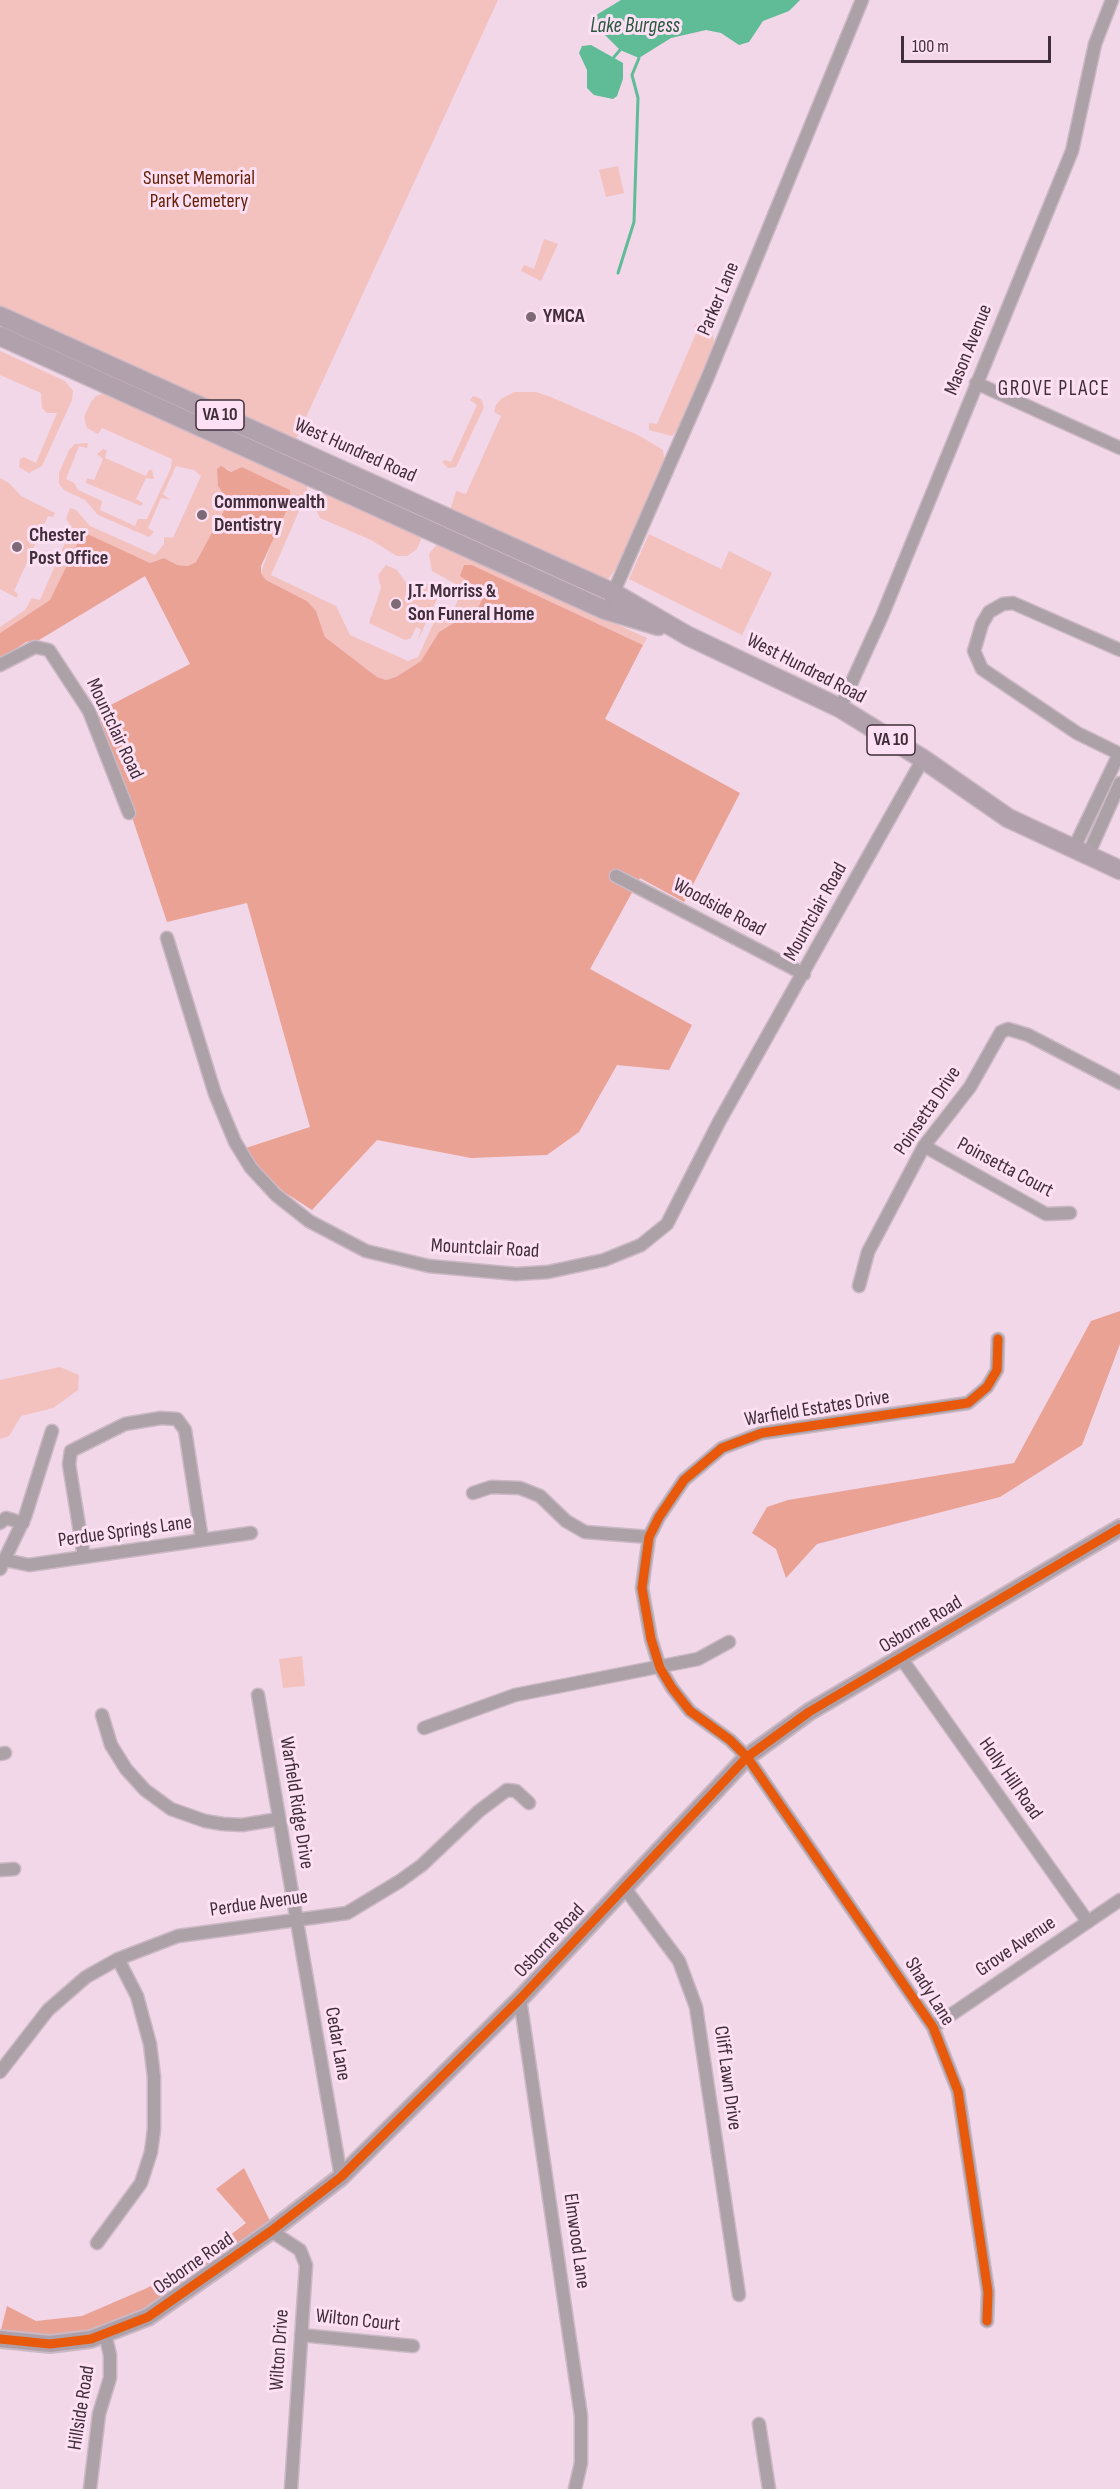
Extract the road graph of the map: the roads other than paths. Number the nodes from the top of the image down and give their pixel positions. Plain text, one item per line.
1 (862, 0) edge
2 (1112, 0) edge
3 (0, 316) edge
4 (0, 336) edge
5 (976, 382) junction
6 (1120, 448) edge
7 (614, 593) junction
8 (605, 610) junction
9 (688, 636) junction
10 (1120, 650) edge
11 (0, 664) edge
12 (840, 708) junction
13 (1119, 754) edge
14 (923, 759) junction
15 (1120, 783) edge
16 (129, 813) dead end
17 (1081, 852) junction
18 (1120, 870) edge
19 (616, 876) dead end
20 (166, 938) dead end
21 (804, 974) junction
22 (1120, 1083) edge
23 (924, 1146) junction
24 (1070, 1213) dead end
25 (859, 1286) dead end
26 (998, 1339) dead end
27 (52, 1431) dead end
28 (47, 1449) junction
29 (69, 1456) junction
30 (473, 1493) dead end
31 (0, 1523) edge
32 (23, 1523) junction
33 (1119, 1530) edge
34 (251, 1533) dead end
35 (649, 1537) junction
36 (202, 1540) junction
37 (84, 1557) junction
38 (2, 1564) edge
39 (729, 1642) dead end
40 (901, 1658) junction
41 (660, 1668) junction
42 (258, 1695) dead end
43 (102, 1714) dead end
44 (424, 1728) dead end
45 (747, 1757) junction
46 (529, 1803) dead end
47 (279, 1819) junction
48 (14, 1869) dead end
49 (0, 1870) edge
50 (624, 1887) junction
51 (1120, 1900) edge
52 (295, 1918) junction
53 (1088, 1922) junction
54 (118, 1959) junction
55 (520, 2000) junction
56 (933, 2027) junction
57 (0, 2073) edge
58 (341, 2177) junction
59 (271, 2232) junction
60 (97, 2243) dead end
61 (739, 2295) dead end
62 (987, 2321) dead end
63 (105, 2334) junction
64 (300, 2335) junction
65 (0, 2339) edge
66 (412, 2346) dead end
67 (759, 2424) dead end
68 (90, 2489) edge
69 (291, 2489) edge
70 (575, 2489) edge
71 (769, 2489) edge

1 - 7 street, Parker Lane
2 - 5 street, Mason Avenue
3 - 7 main road, West Hundred Road / VA 10
4 - 8 main road, West Hundred Road / VA 10
5 - 6 street
5 - 12 street, Mason Avenue
7 - 8 street, Parker Lane
7 - 9 main road, West Hundred Road / VA 10
8 - 9 main road, West Hundred Road / VA 10
9 - 12 main road, West Hundred Road / VA 10
10 - 13 street
11 - 16 street, Mountclair Road
12 - 14 main road, West Hundred Road / VA 10
13 - 17 street
14 - 17 main road, West Hundred Road / VA 10
14 - 21 street, Mountclair Road
15 - 17 street
17 - 18 main road, West Hundred Road / VA 10
19 - 21 street, Woodside Road
20 - 21 street, Mountclair Road
22 - 23 street, Poinsetta Drive
23 - 24 street, Poinsetta Court
23 - 25 street, Poinsetta Drive
26 - 35 street, Warfield Estates Drive
27 - 28 street
28 - 29 street
28 - 32 street
29 - 36 street
29 - 37 street
30 - 35 street
31 - 32 street
32 - 38 street
33 - 40 street, Osborne Road
34 - 36 street, Perdue Springs Lane
35 - 41 street, Warfield Estates Drive
36 - 37 street, Perdue Springs Lane
37 - 38 street, Perdue Springs Lane
39 - 41 street
40 - 45 street, Osborne Road
40 - 53 street, Holly Hill Road
41 - 44 street
41 - 45 street, Warfield Estates Drive
42 - 47 street, Warfield Ridge Drive
43 - 47 street
45 - 50 street, Osborne Road
45 - 56 street, Shady Lane
46 - 52 street, Perdue Avenue
47 - 52 street, Warfield Ridge Drive
48 - 49 street
50 - 55 street, Osborne Road
50 - 61 street, Cliff Lawn Drive
51 - 53 street, Grove Avenue
52 - 54 street, Perdue Avenue
52 - 58 street, Cedar Lane
53 - 56 street, Grove Avenue
54 - 57 street, Perdue Avenue
54 - 60 street
55 - 58 street, Osborne Road
55 - 70 street, Elmwood Lane
56 - 62 street, Shady Lane
58 - 59 street, Osborne Road
59 - 63 street, Osborne Road
59 - 64 street, Wilton Drive
63 - 65 street, Osborne Road
63 - 68 street, Hillside Road
64 - 66 street, Wilton Court
64 - 69 street, Wilton Drive
67 - 71 street

